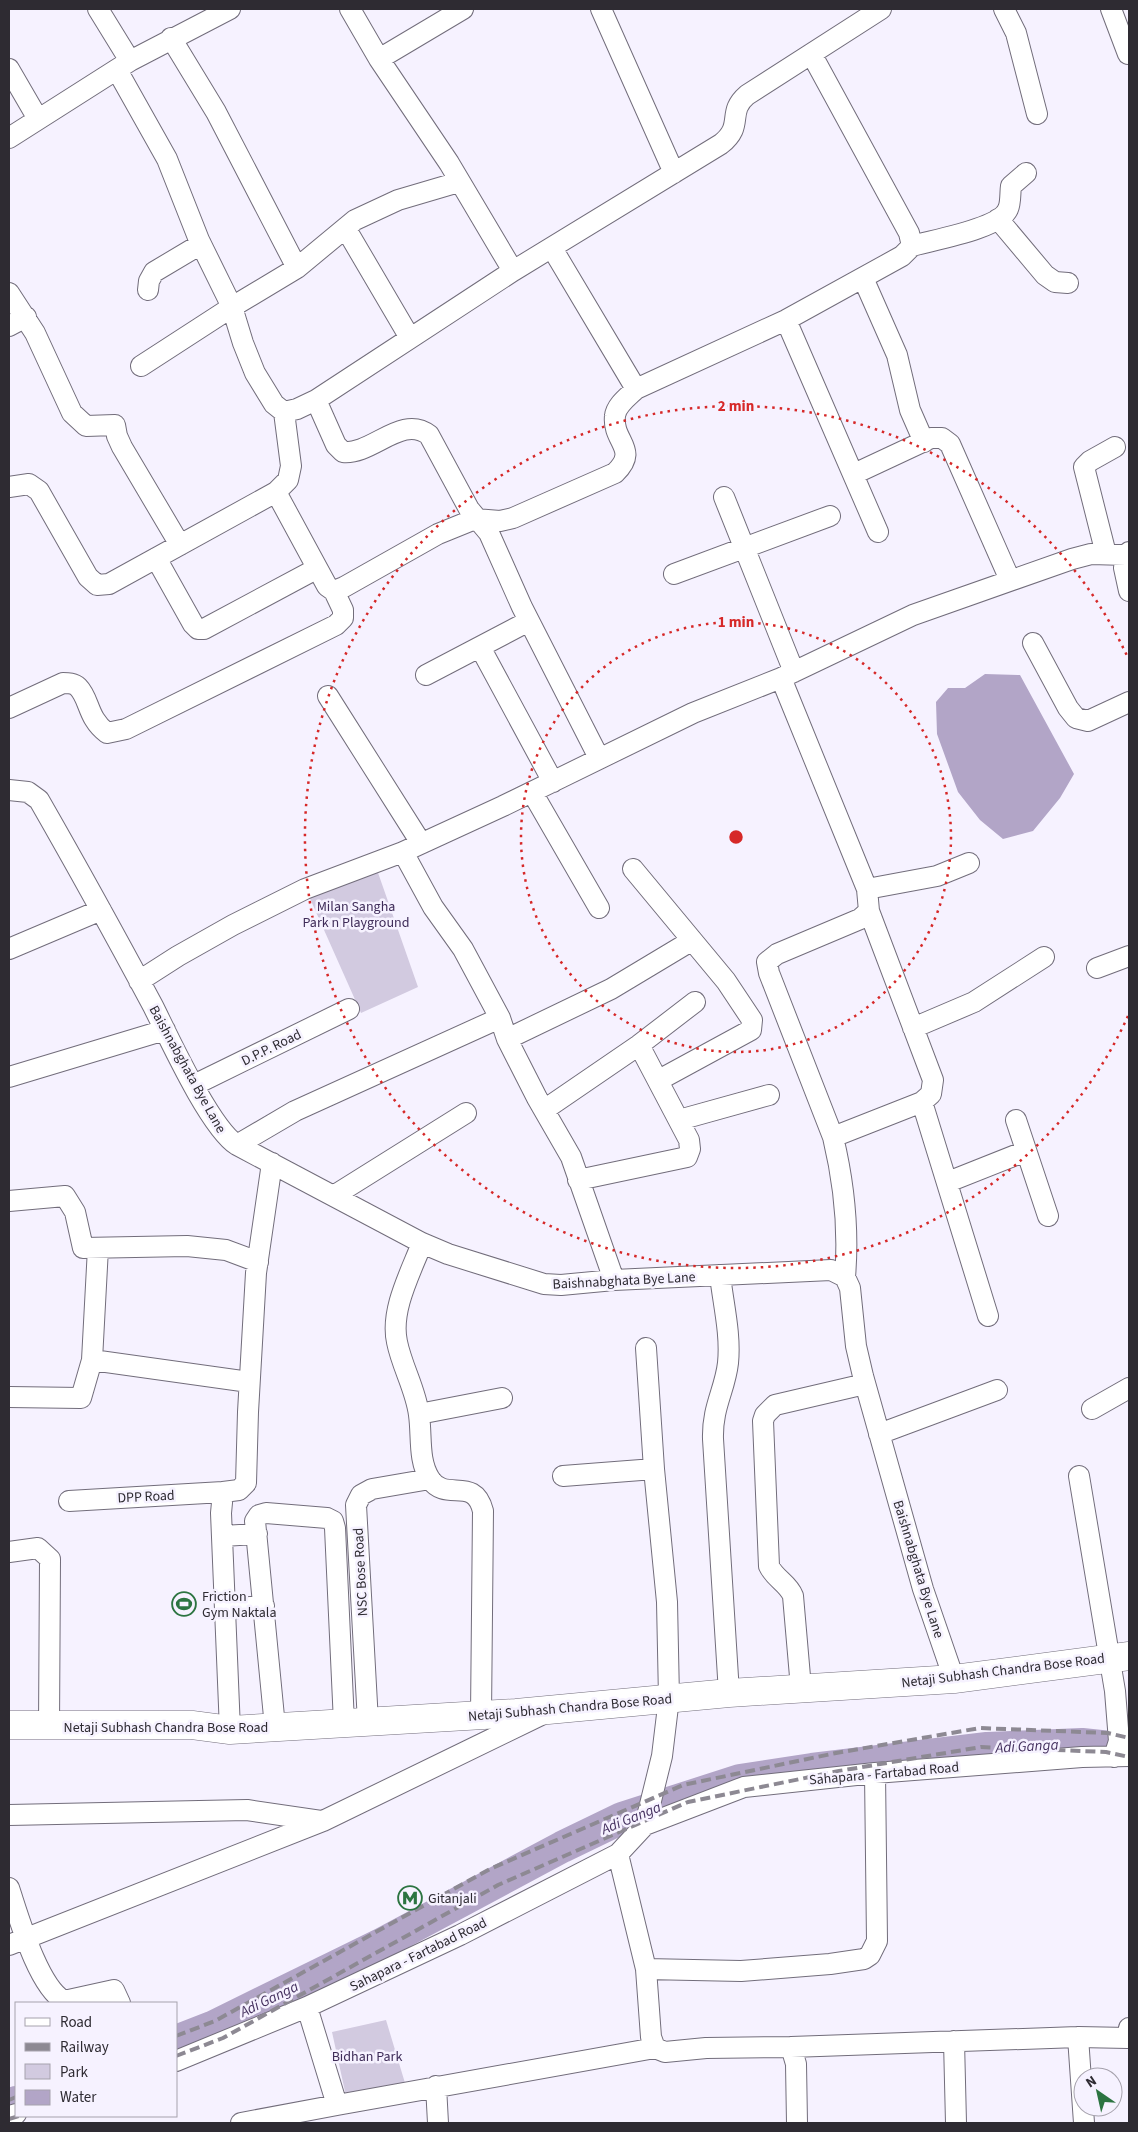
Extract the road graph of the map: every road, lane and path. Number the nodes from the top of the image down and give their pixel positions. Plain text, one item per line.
1 (98, 9) edge
2 (230, 9) edge
3 (350, 9) edge
4 (463, 9) edge
5 (601, 9) edge
6 (881, 9) edge
7 (1004, 9) edge
8 (1110, 9) edge
9 (170, 38) junction
10 (1128, 54) dead end
11 (812, 55) junction
12 (379, 59) junction
13 (123, 65) junction
14 (9, 69) edge
15 (1037, 114) dead end
16 (38, 119) junction
17 (9, 138) edge
18 (1026, 172) dead end
19 (674, 173) junction
20 (458, 182) junction
21 (998, 219) junction
22 (346, 229) junction
23 (201, 244) junction
24 (912, 246) junction
25 (552, 248) junction
26 (297, 268) junction
27 (512, 271) junction
28 (863, 278) junction
29 (1068, 283) dead end
30 (148, 290) dead end
31 (9, 293) edge
32 (232, 307) junction
33 (786, 320) junction
34 (17, 322) edge
35 (410, 338) junction
36 (141, 366) dead end
37 (636, 389) junction
38 (316, 400) junction
39 (284, 412) junction
40 (924, 442) junction
41 (1115, 447) dead end
42 (854, 474) junction
43 (9, 487) edge
44 (276, 492) junction
45 (724, 498) dead end
46 (830, 516) dead end
47 (475, 519) junction
48 (878, 532) dead end
49 (180, 545) junction
50 (744, 548) junction
51 (1106, 554) junction
52 (1128, 554) edge
53 (156, 558) junction
54 (316, 569) junction
55 (674, 574) dead end
56 (1010, 580) junction
57 (334, 591) junction
58 (1129, 591) edge
59 (529, 621) junction
60 (1034, 643) dead end
61 (480, 647) junction
62 (426, 675) dead end
63 (788, 675) junction
64 (328, 696) dead end
65 (1129, 702) edge
66 (9, 708) edge
67 (599, 758) junction
68 (553, 782) junction
69 (9, 790) edge
70 (532, 792) junction
71 (421, 843) junction
72 (403, 852) junction
73 (970, 863) dead end
74 (634, 869) dead end
75 (867, 889) junction
76 (599, 908) dead end
77 (101, 910) junction
78 (869, 911) junction
79 (691, 941) junction
80 (9, 949) edge
81 (1129, 956) edge
82 (1044, 957) dead end
83 (1097, 968) dead end
84 (139, 981) junction
85 (695, 1002) dead end
86 (348, 1009) dead end
87 (500, 1018) junction
88 (914, 1028) junction
89 (165, 1030) junction
90 (507, 1039) junction
91 (639, 1045) junction
92 (9, 1077) edge
93 (659, 1080) junction
94 (194, 1085) junction
95 (769, 1095) dead end
96 (922, 1102) junction
97 (544, 1110) junction
98 (466, 1114) dead end
99 (679, 1120) junction
100 (1016, 1120) dead end
101 (833, 1137) junction
102 (237, 1145) junction
103 (1026, 1151) junction
104 (272, 1163) junction
105 (578, 1180) junction
106 (948, 1182) junction
107 (335, 1195) junction
108 (9, 1200) edge
109 (1048, 1216) dead end
110 (422, 1243) junction
111 (98, 1248) junction
112 (258, 1262) junction
113 (720, 1274) junction
114 (845, 1277) junction
115 (614, 1280) junction
116 (988, 1316) dead end
117 (646, 1348) dead end
118 (92, 1360) junction
119 (249, 1382) junction
120 (865, 1384) junction
121 (1129, 1388) edge
122 (997, 1390) dead end
123 (9, 1397) edge
124 (502, 1398) dead end
125 (1092, 1409) dead end
126 (419, 1414) junction
127 (879, 1434) junction
128 (654, 1469) junction
129 (563, 1476) dead end
130 (1079, 1476) dead end
131 (430, 1479) junction
132 (223, 1492) junction
133 (69, 1501) dead end
134 (257, 1534) junction
135 (222, 1536) junction
136 (9, 1552) edge
137 (264, 1606) junction
138 (226, 1609) junction
139 (1120, 1657) edge
140 (954, 1679) junction
141 (801, 1688) junction
142 (729, 1693) junction
143 (669, 1698) junction
144 (552, 1710) junction
145 (481, 1715) junction
146 (356, 1722) junction
147 (9, 1725) edge
148 (49, 1726) junction
149 (275, 1727) junction
150 (230, 1730) junction
151 (1122, 1757) edge
152 (875, 1773) junction
153 (9, 1815) edge
154 (323, 1821) junction
155 (646, 1822) junction
156 (618, 1854) junction
157 (9, 1888) edge
158 (18, 1943) edge
159 (646, 1969) junction
160 (120, 2002) edge
161 (307, 2007) junction
162 (1129, 2034) edge
163 (1078, 2037) junction
164 (954, 2041) junction
165 (791, 2047) junction
166 (655, 2048) junction
167 (178, 2060) edge
168 (436, 2086) junction
169 (337, 2105) junction
170 (241, 2123) edge
171 (438, 2123) edge
172 (797, 2123) edge
173 (956, 2123) edge
174 (1084, 2123) edge

1 - 13 street
2 - 9 street
3 - 12 street
4 - 12 street
5 - 19 street
6 - 11 street
7 - 15 street
8 - 10 street
9 - 13 street
9 - 26 street
11 - 19 street
11 - 24 street
12 - 20 street
13 - 16 street
13 - 23 street
14 - 16 street
16 - 17 street
18 - 21 street
19 - 25 street
20 - 22 street
20 - 27 street
21 - 24 street
21 - 29 street
22 - 26 street
22 - 35 street
23 - 30 street
23 - 32 street
24 - 28 street
25 - 27 street
25 - 37 street
26 - 32 street
27 - 35 street
28 - 33 street
28 - 40 street
31 - 34 street
32 - 36 street
32 - 39 street
33 - 37 street
33 - 42 street
34 - 49 street
35 - 38 street
37 - 47 street
38 - 39 street
38 - 47 street
39 - 44 street
40 - 42 street
40 - 56 street
41 - 51 street
42 - 48 street
43 - 53 street
44 - 49 street
44 - 54 street
45 - 50 street
46 - 50 street
47 - 57 street
47 - 59 street
49 - 53 street
50 - 55 street
50 - 63 street
51 - 52 street
51 - 56 street
52 - 58 street
53 - 54 street
54 - 57 street
56 - 63 street
57 - 66 street
59 - 61 street
59 - 67 street
60 - 65 street
61 - 62 street
61 - 68 street
63 - 67 street
63 - 75 street
64 - 71 street
67 - 68 street
68 - 70 street
69 - 77 street, Baishnabghata Bye Lane
70 - 71 street
70 - 76 street
71 - 72 street
72 - 84 street
72 - 87 street
73 - 75 street
74 - 79 street
75 - 78 street
77 - 80 street
77 - 84 street, Baishnabghata Bye Lane
78 - 88 street
78 - 101 street
79 - 90 street
79 - 93 street
81 - 83 street
82 - 88 street
84 - 89 street, Baishnabghata Bye Lane
85 - 91 street
86 - 94 street, D.P.P. Road
87 - 90 street
87 - 102 street
88 - 96 street
89 - 92 street
89 - 94 street, Baishnabghata Bye Lane
90 - 97 street
91 - 93 street
91 - 97 street
93 - 99 street
94 - 102 street, Baishnabghata Bye Lane
95 - 99 street
96 - 101 street
96 - 106 street
97 - 105 street
98 - 107 street
99 - 105 street
100 - 103 street
101 - 114 street
102 - 104 street, Baishnabghata Bye Lane
103 - 106 street
103 - 109 street
104 - 107 street, Baishnabghata Bye Lane
104 - 112 street, DPP Road
105 - 115 street
106 - 116 street
107 - 110 street, Baishnabghata Bye Lane
108 - 111 street
110 - 115 street, Baishnabghata Bye Lane
110 - 126 street
111 - 112 street
111 - 118 street
112 - 119 street, DPP Road
113 - 114 street, Baishnabghata Bye Lane
113 - 115 street, Baishnabghata Bye Lane
113 - 142 street
114 - 120 street, Baishnabghata Bye Lane
117 - 128 street
118 - 119 street
118 - 123 street
119 - 132 street, DPP Road
120 - 127 street, Baishnabghata Bye Lane
120 - 141 street
121 - 125 street
122 - 127 street
124 - 126 street
126 - 131 street
127 - 140 street, Baishnabghata Bye Lane
128 - 129 street
128 - 143 street
130 - 139 street
131 - 145 street
131 - 146 street, NSC Bose Road
132 - 133 street, DPP Road
132 - 135 street
134 - 135 street
134 - 137 street
134 - 146 street
135 - 138 street
136 - 148 street
137 - 138 street
137 - 149 street
138 - 150 street
139 - 140 main road, Netaji Subhash Chandra Bose Road
139 - 151 street
140 - 141 main road, Netaji Subhash Chandra Bose Road
141 - 142 main road, Netaji Subhash Chandra Bose Road
142 - 143 main road, Netaji Subhash Chandra Bose Road
143 - 144 main road, Netaji Subhash Chandra Bose Road
143 - 155 street
144 - 145 main road, Netaji Subhash Chandra Bose Road
144 - 154 street
145 - 146 main road, Netaji Subhash Chandra Bose Road
146 - 149 main road, Netaji Subhash Chandra Bose Road
147 - 148 main road, Netaji Subhash Chandra Bose Road
148 - 150 main road, Netaji Subhash Chandra Bose Road
149 - 150 main road, Netaji Subhash Chandra Bose Road
151 - 152 street, Sahapara - Fartabad Road
152 - 155 street, Sahapara - Fartabad Road
152 - 159 street
153 - 154 street
154 - 158 street
155 - 156 street, Sahapara - Fartabad Road
156 - 159 street
156 - 161 street, Sahapara - Fartabad Road
157 - 158 street
158 - 160 street
159 - 166 street
161 - 167 street, Sahapara - Fartabad Road
161 - 169 street
162 - 163 street
163 - 164 street
163 - 174 street
164 - 165 street
164 - 173 street
165 - 166 street
165 - 172 street
166 - 168 street
168 - 169 street
168 - 171 street
169 - 170 street

